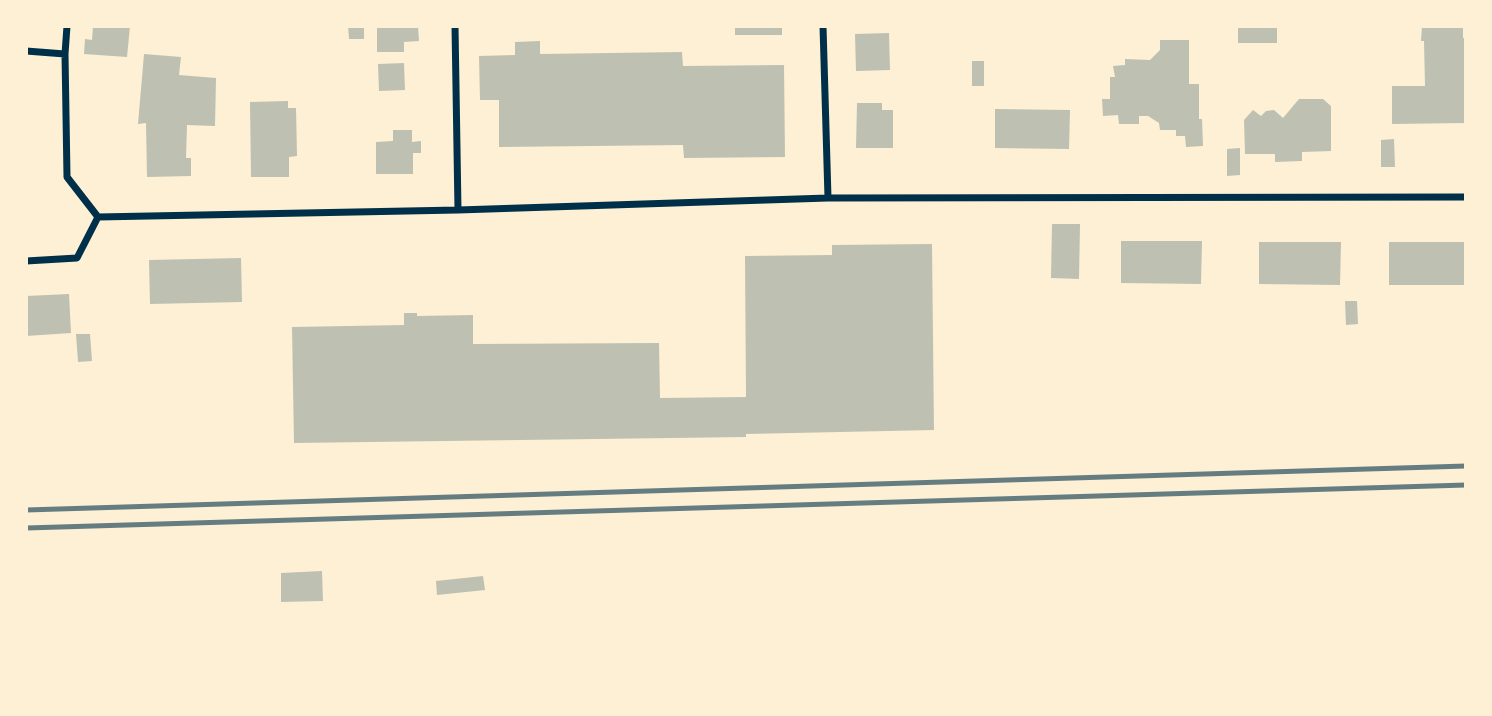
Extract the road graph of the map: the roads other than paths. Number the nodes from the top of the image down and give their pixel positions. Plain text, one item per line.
1 (67, 26) edge
2 (455, 26) edge
3 (823, 26) edge
4 (26, 51) edge
5 (65, 54) junction
6 (1466, 197) edge
7 (828, 198) junction
8 (458, 210) junction
9 (98, 217) junction
10 (26, 261) edge

1 - 5 street
2 - 8 street
3 - 7 street
4 - 5 street
5 - 9 street
6 - 7 street
7 - 8 street
8 - 9 street
9 - 10 street

